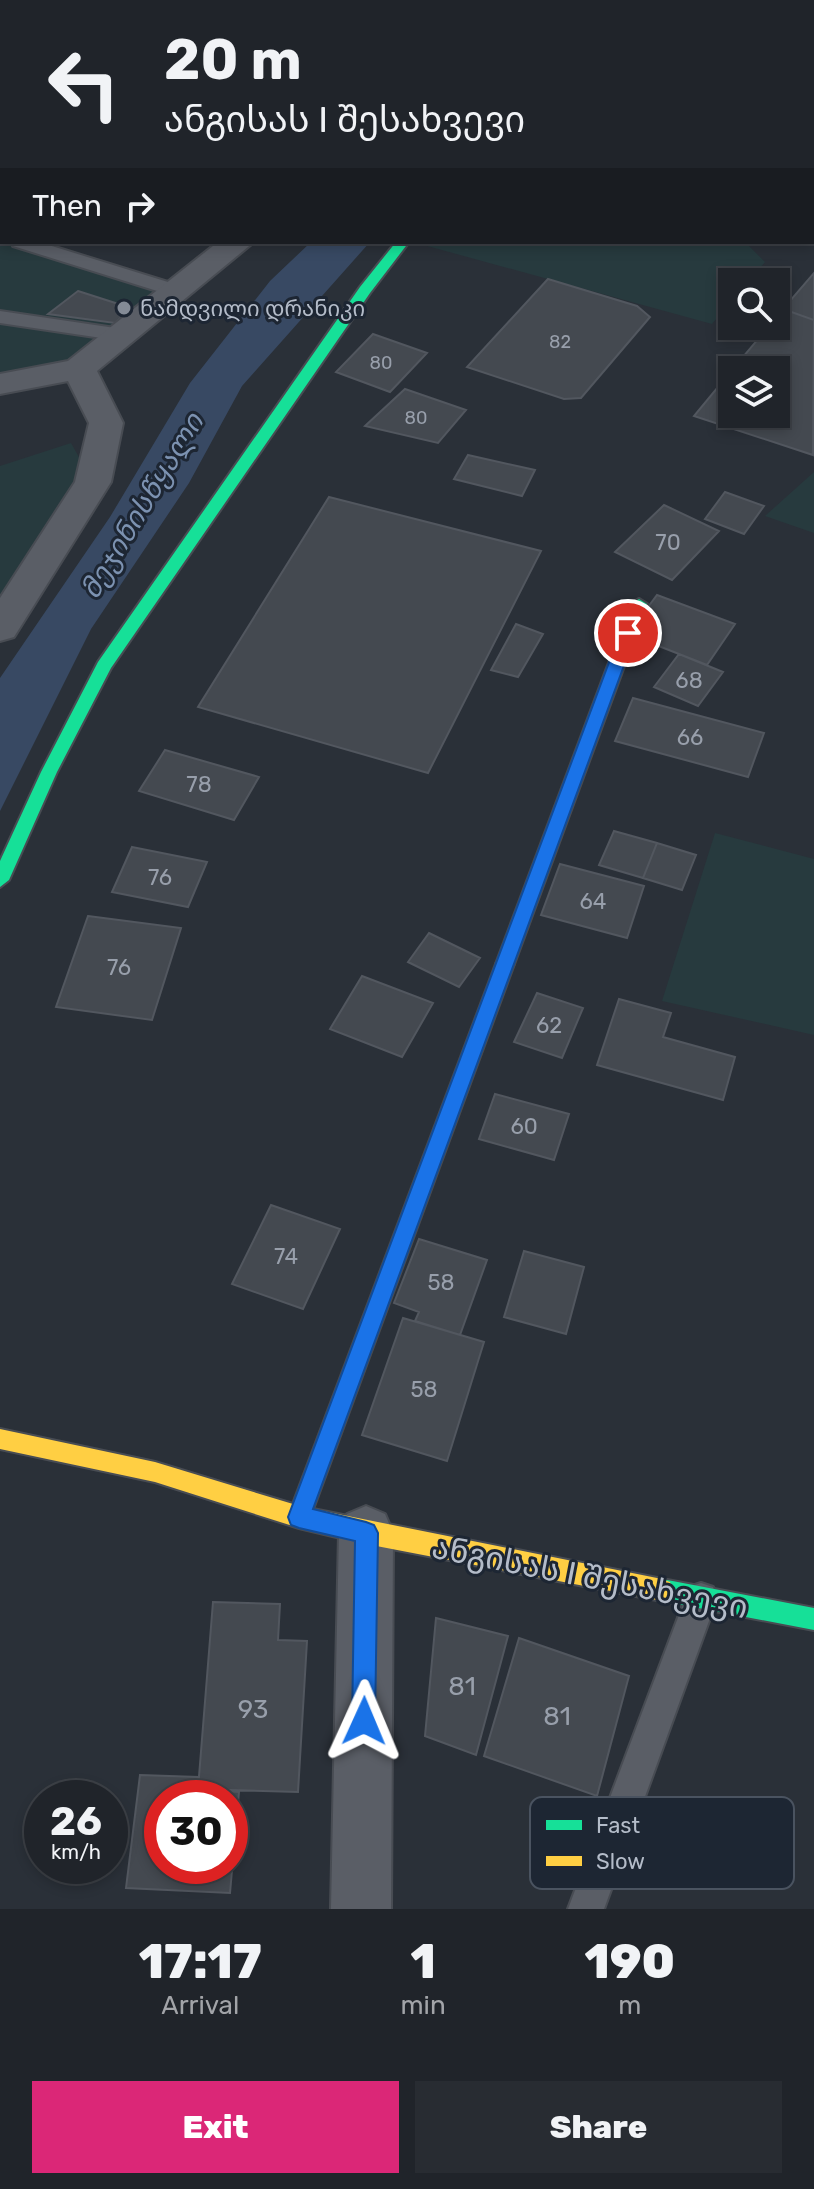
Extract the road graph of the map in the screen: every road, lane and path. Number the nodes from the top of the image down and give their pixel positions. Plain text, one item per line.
1 (26, 244) edge
2 (236, 244) edge
3 (401, 244) edge
4 (177, 291) junction
5 (0, 317) edge
6 (122, 335) junction
7 (79, 369) junction
8 (0, 384) edge
9 (639, 604) dead end
10 (0, 628) edge
11 (0, 880) edge
12 (0, 1439) edge
13 (299, 1517) junction
14 (366, 1533) junction
15 (701, 1599) junction
16 (814, 1619) edge
17 (628, 1797) edge
18 (593, 1889) edge
19 (361, 1909) edge
20 (586, 1909) edge

1 - 4 lane
2 - 4 street
3 - 11 street
4 - 6 street
5 - 6 lane
6 - 7 street
7 - 8 street
7 - 10 street
9 - 13 street
12 - 13 street, ანგისას I შესახვევი
13 - 14 street, ანგისას I შესახვევი
14 - 15 street, ანგისას I შესახვევი
14 - 19 street
15 - 16 street, ანგისას I შესახვევი
15 - 17 lane
18 - 20 lane

